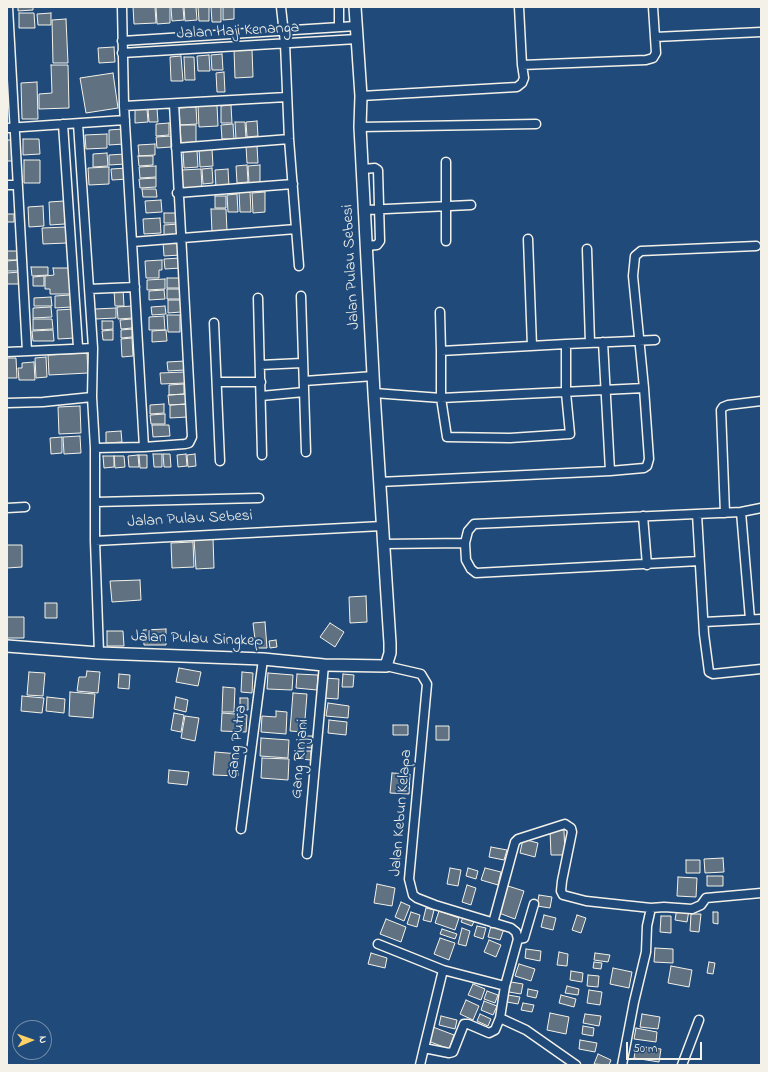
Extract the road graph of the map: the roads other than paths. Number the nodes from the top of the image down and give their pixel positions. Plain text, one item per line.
1 (8, 7) edge
2 (122, 7) edge
3 (280, 7) edge
4 (339, 7) edge
5 (355, 7) edge
6 (519, 7) edge
7 (653, 7) edge
8 (8, 18) edge
9 (356, 26) junction
10 (339, 27) junction
11 (283, 30) junction
12 (761, 32) edge
13 (654, 36) junction
14 (357, 39) junction
15 (122, 41) junction
16 (285, 43) junction
17 (122, 53) junction
18 (522, 64) junction
19 (361, 96) junction
20 (287, 97) junction
21 (174, 104) junction
22 (124, 106) junction
23 (125, 120) junction
24 (63, 124) junction
25 (78, 124) junction
26 (536, 124) dead end
27 (360, 127) junction
28 (10, 128) edge
29 (289, 140) junction
30 (176, 148) junction
31 (446, 162) dead end
32 (363, 169) junction
33 (17, 184) junction
34 (292, 184) junction
35 (7, 185) edge
36 (178, 193) junction
37 (445, 205) junction
38 (471, 205) dead end
39 (365, 210) junction
40 (379, 210) junction
41 (296, 229) junction
42 (181, 238) junction
43 (528, 240) dead end
44 (446, 241) dead end
45 (132, 242) junction
46 (367, 246) junction
47 (756, 246) dead end
48 (587, 249) dead end
49 (299, 266) dead end
50 (135, 287) junction
51 (89, 289) junction
52 (301, 296) dead end
53 (258, 298) dead end
54 (440, 312) dead end
55 (214, 323) dead end
56 (656, 340) dead end
57 (603, 342) junction
58 (639, 342) junction
59 (590, 343) junction
60 (566, 344) junction
61 (532, 346) junction
62 (78, 347) junction
63 (92, 348) junction
64 (27, 351) junction
65 (441, 351) junction
66 (7, 352) edge
67 (302, 363) junction
68 (260, 365) junction
69 (374, 376) junction
70 (304, 381) junction
71 (217, 382) junction
72 (261, 382) junction
73 (644, 388) junction
74 (606, 390) junction
75 (304, 392) junction
76 (566, 392) junction
77 (374, 393) junction
78 (261, 396) junction
79 (92, 397) junction
80 (442, 398) junction
81 (761, 401) edge
82 (7, 403) edge
83 (144, 447) junction
84 (95, 448) junction
85 (306, 452) dead end
86 (262, 455) dead end
87 (220, 462) dead end
88 (610, 471) junction
89 (379, 482) junction
90 (259, 498) dead end
91 (95, 502) junction
92 (25, 507) dead end
93 (7, 508) edge
94 (761, 508) edge
95 (725, 512) junction
96 (741, 512) junction
97 (697, 514) junction
98 (643, 516) junction
99 (382, 526) junction
100 (95, 541) junction
101 (465, 543) junction
102 (383, 544) junction
103 (699, 561) junction
104 (647, 564) junction
105 (761, 619) edge
106 (750, 620) junction
107 (704, 622) junction
108 (7, 646) edge
109 (100, 652) junction
110 (263, 658) junction
111 (324, 665) junction
112 (386, 666) junction
113 (761, 669) edge
114 (241, 829) dead end
115 (308, 854) dead end
116 (761, 893) edge
117 (534, 904) dead end
118 (651, 908) junction
119 (493, 923) junction
120 (518, 939) junction
121 (378, 944) dead end
122 (443, 970) junction
123 (505, 986) junction
124 (500, 1018) junction
125 (699, 1020) dead end
126 (424, 1048) junction
127 (420, 1065) edge
128 (576, 1065) edge
129 (622, 1065) edge
130 (682, 1065) edge

1 - 8 street
2 - 15 street
3 - 11 street
4 - 10 street
5 - 9 street, Jalan Pulau Sebesi
6 - 18 street
7 - 13 street
8 - 28 street
9 - 10 street, Jalan Haji Kenanga
9 - 14 street, Jalan Pulau Sebesi
10 - 11 street, Jalan Haji Kenanga
11 - 15 street, Jalan Haji Kenanga
11 - 16 street
12 - 13 street
13 - 18 street
14 - 16 street, Jalan Haji Kenanga
14 - 19 street, Jalan Pulau Sebesi
15 - 17 street
16 - 17 street, Jalan Haji Kenanga
16 - 20 street
17 - 22 street
18 - 19 street
19 - 27 street, Jalan Pulau Sebesi
20 - 21 street
20 - 29 street
21 - 22 street
21 - 30 street
22 - 23 street
23 - 25 street
23 - 45 street
24 - 25 street
24 - 28 street
24 - 62 street
25 - 51 street
26 - 27 street
27 - 32 street, Jalan Pulau Sebesi
28 - 33 street
29 - 30 street
29 - 34 street
30 - 36 street
31 - 37 street
32 - 39 street, Jalan Pulau Sebesi
32 - 40 street
33 - 35 street
33 - 64 street
34 - 36 street
34 - 41 street
36 - 42 street
37 - 38 street
37 - 40 street
37 - 44 street
39 - 40 street
39 - 46 street, Jalan Pulau Sebesi
40 - 46 street
41 - 42 street
41 - 49 street
42 - 45 street
42 - 83 street
43 - 61 street
45 - 50 street
46 - 69 street, Jalan Pulau Sebesi
47 - 58 street
48 - 59 street
50 - 51 street
50 - 83 street
51 - 63 street
52 - 67 street
53 - 68 street
54 - 65 street
55 - 71 street
56 - 58 street
57 - 58 street
57 - 59 street
57 - 74 street
58 - 73 street
59 - 60 street
60 - 61 street
60 - 76 street
61 - 65 street
62 - 63 street
62 - 64 street
63 - 79 street
64 - 66 street
65 - 80 street
67 - 68 street
67 - 70 street
68 - 72 street
69 - 70 street
69 - 77 street, Jalan Pulau Sebesi
70 - 75 street
71 - 72 street
71 - 87 street
72 - 78 street
73 - 74 street
73 - 88 street
74 - 76 street
74 - 88 street
75 - 78 street
75 - 85 street
76 - 80 street
76 - 80 street
77 - 80 street
77 - 89 street, Jalan Pulau Sebesi
78 - 86 street
79 - 82 street
79 - 84 street
81 - 95 street
83 - 84 street
84 - 91 street
88 - 89 street
89 - 99 street, Jalan Pulau Sebesi
90 - 91 street
91 - 100 street
92 - 93 street
94 - 96 street
95 - 96 street
95 - 97 street
96 - 106 street
97 - 98 street
97 - 103 street
98 - 101 street
98 - 104 street
99 - 100 street, Jalan Pulau Sebesi
99 - 102 street, Jalan Pulau Sebesi
100 - 109 street
101 - 102 street
101 - 104 street
102 - 112 street, Jalan Pulau Sebesi
103 - 104 street
103 - 107 street
105 - 106 street
106 - 107 street
107 - 113 street
108 - 109 street, Jalan Pulau Singkep
109 - 110 street, Jalan Pulau Singkep
110 - 111 street, Jalan Pulau Singkep
110 - 114 street, Gang Putra
111 - 112 street, Jalan Pulau Singkep
111 - 115 street, Gang Rinjani
112 - 119 street, Jalan Kebun Kelapa
116 - 118 street
117 - 120 street
118 - 119 street
118 - 129 street
119 - 120 street, Jalan Kebun Kelapa
120 - 123 street
121 - 122 street
122 - 123 street
122 - 126 street
123 - 124 street
124 - 126 street
124 - 128 street
125 - 130 street
126 - 127 street

